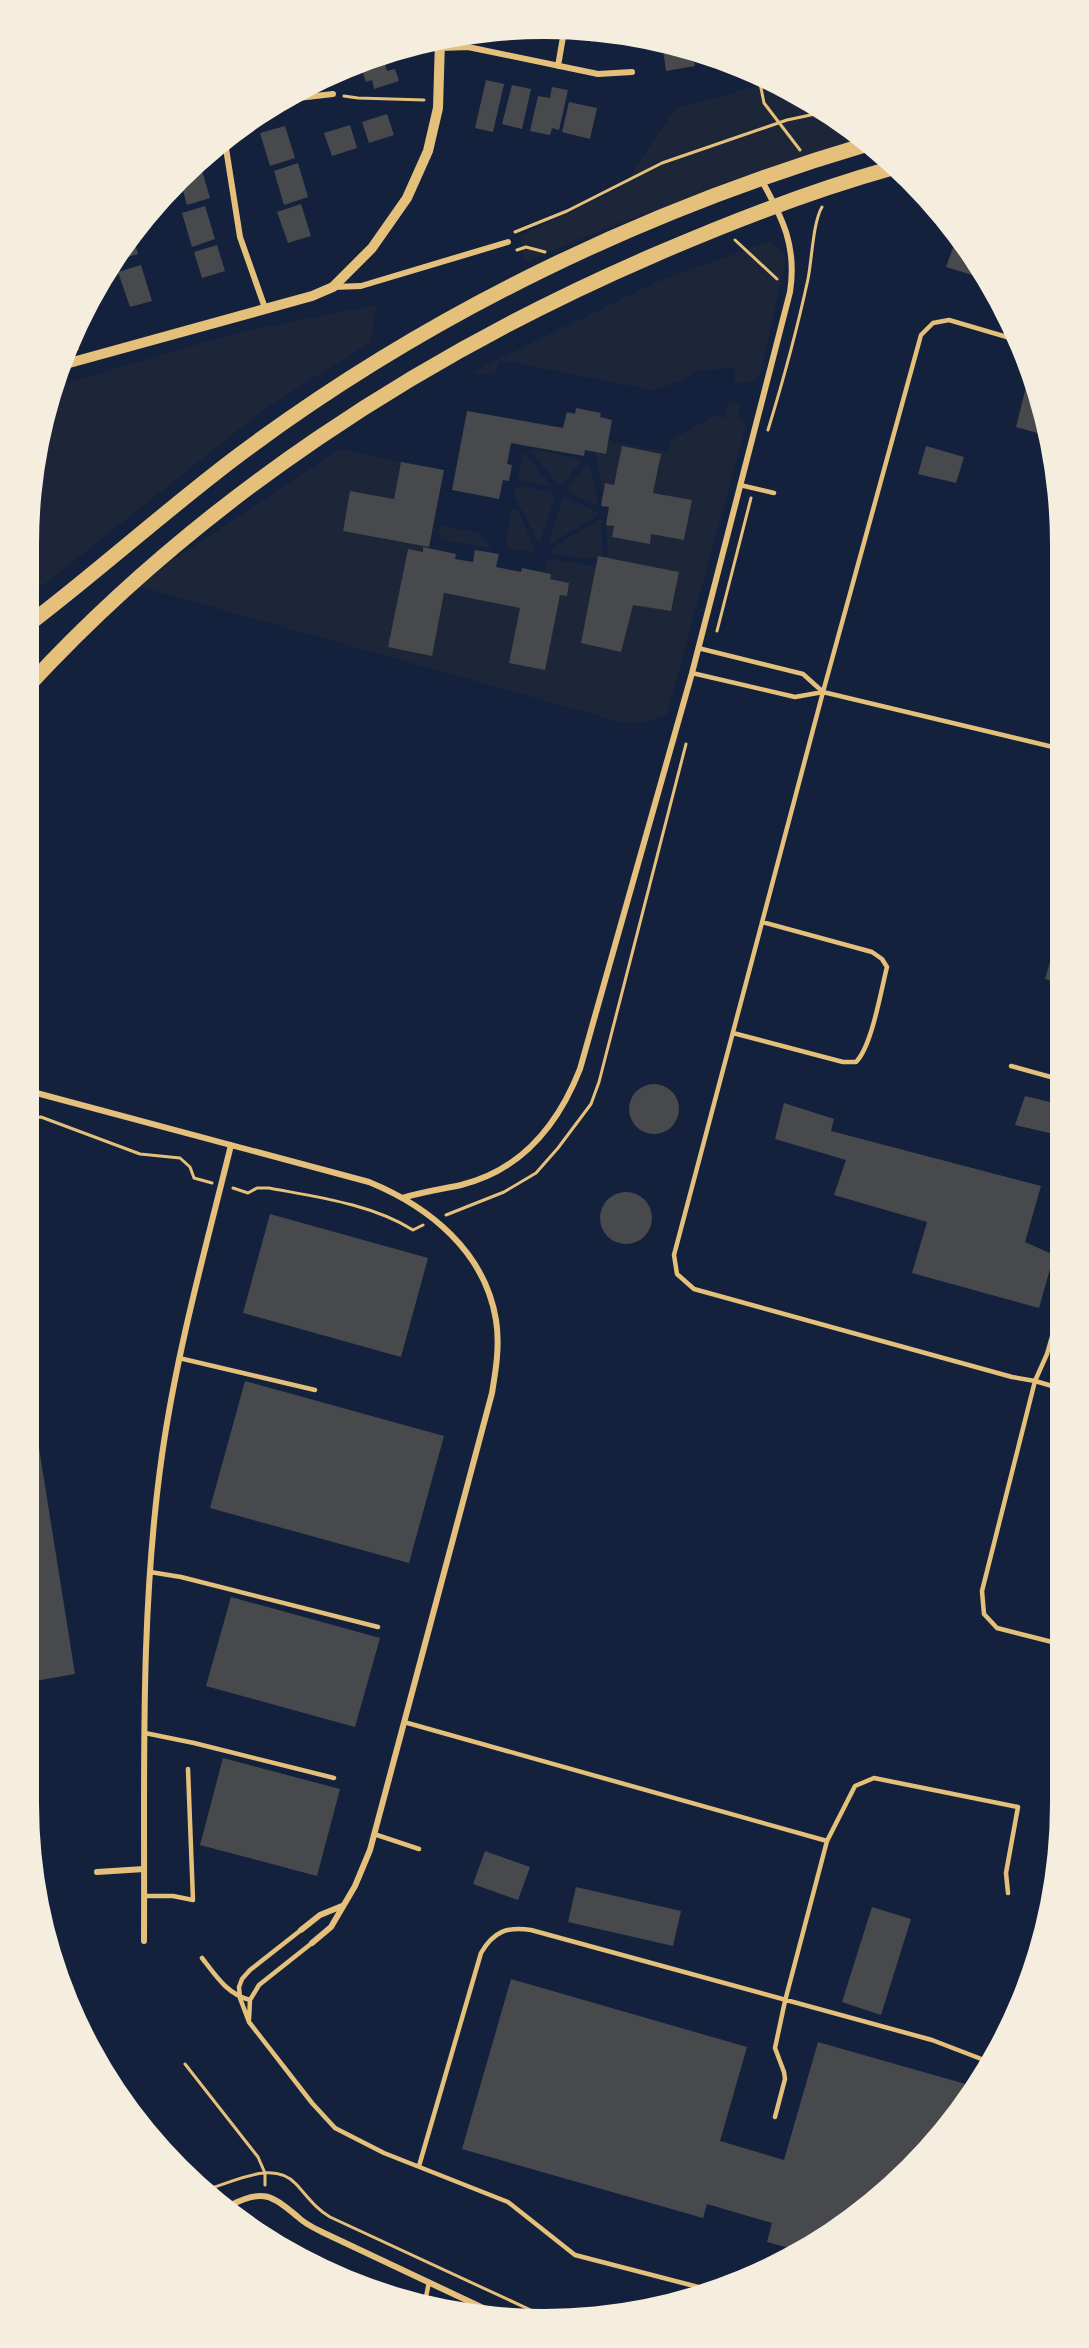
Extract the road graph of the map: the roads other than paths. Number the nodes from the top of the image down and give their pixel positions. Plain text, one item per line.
1 (563, 40) edge
2 (461, 46) edge
3 (440, 50) edge
4 (558, 66) junction
5 (632, 72) dead end
6 (333, 94) road end
7 (311, 96) edge
8 (857, 147) edge
9 (226, 151) edge
10 (885, 170) edge
11 (760, 178) junction
12 (776, 206) junction
13 (508, 242) road end
14 (333, 287) junction
15 (265, 308) junction
16 (1005, 337) edge
17 (73, 362) edge
18 (740, 485) junction
19 (774, 493) dead end
20 (39, 615) edge
21 (698, 648) junction
22 (39, 673) edge
23 (692, 673) junction
24 (823, 692) junction
25 (1050, 746) edge
26 (762, 922) junction
27 (733, 1033) junction
28 (1011, 1066) dead end
29 (1050, 1077) edge
30 (39, 1094) edge
31 (231, 1144) junction
32 (402, 1198) junction
33 (1050, 1344) edge
34 (179, 1358) junction
35 (1035, 1381) junction
36 (1050, 1385) edge
37 (315, 1390) dead end
38 (150, 1572) junction
39 (378, 1627) dead end
40 (1050, 1641) edge
41 (404, 1722) junction
42 (145, 1733) junction
43 (188, 1769) dead end
44 (334, 1778) dead end
45 (374, 1834) junction
46 (827, 1840) junction
47 (419, 1849) dead end
48 (144, 1869) junction
49 (97, 1872) dead end
50 (1008, 1893) dead end
51 (145, 1896) junction
52 (342, 1906) junction
53 (301, 1930) joint
54 (144, 1941) dead end
55 (312, 1943) joint
56 (202, 1958) dead end
57 (240, 1998) junction
58 (250, 2000) junction
59 (785, 2001) junction
60 (249, 2022) junction
61 (980, 2059) edge
62 (775, 2117) dead end
63 (420, 2166) junction
64 (235, 2203) edge
65 (429, 2282) junction
66 (694, 2286) edge
67 (426, 2295) edge
68 (476, 2304) edge

1 - 4 street
2 - 4 street
3 - 14 street
4 - 5 street
6 - 7 street
8 - 11 main road
9 - 15 street
10 - 12 main road
11 - 12 street
11 - 20 main road
12 - 18 street
12 - 22 main road
13 - 14 street
14 - 15 street
15 - 17 street
16 - 24 lane
18 - 19 lane
18 - 21 street
21 - 23 street
21 - 24 lane
23 - 24 lane
23 - 32 street
24 - 25 lane
24 - 26 lane
26 - 27 lane
26 - 27 lane
27 - 35 lane
28 - 29 lane
30 - 31 street
31 - 32 street
31 - 34 street
32 - 41 street
33 - 35 lane
34 - 37 lane
34 - 38 street
35 - 36 lane
35 - 40 lane
38 - 39 lane
38 - 42 street
41 - 45 street
41 - 46 lane
42 - 44 lane
42 - 48 street
43 - 51 lane
45 - 47 lane
45 - 52 street
46 - 50 lane
46 - 59 lane
48 - 49 street
48 - 51 street
51 - 54 street
52 - 53 street
52 - 55 street
53 - 57 lane
55 - 58 lane
56 - 57 lane
57 - 58 lane
57 - 60 lane
58 - 60 lane
59 - 61 lane
59 - 62 lane
59 - 63 lane
60 - 63 lane
63 - 66 lane
64 - 65 street
65 - 67 lane
65 - 68 street

